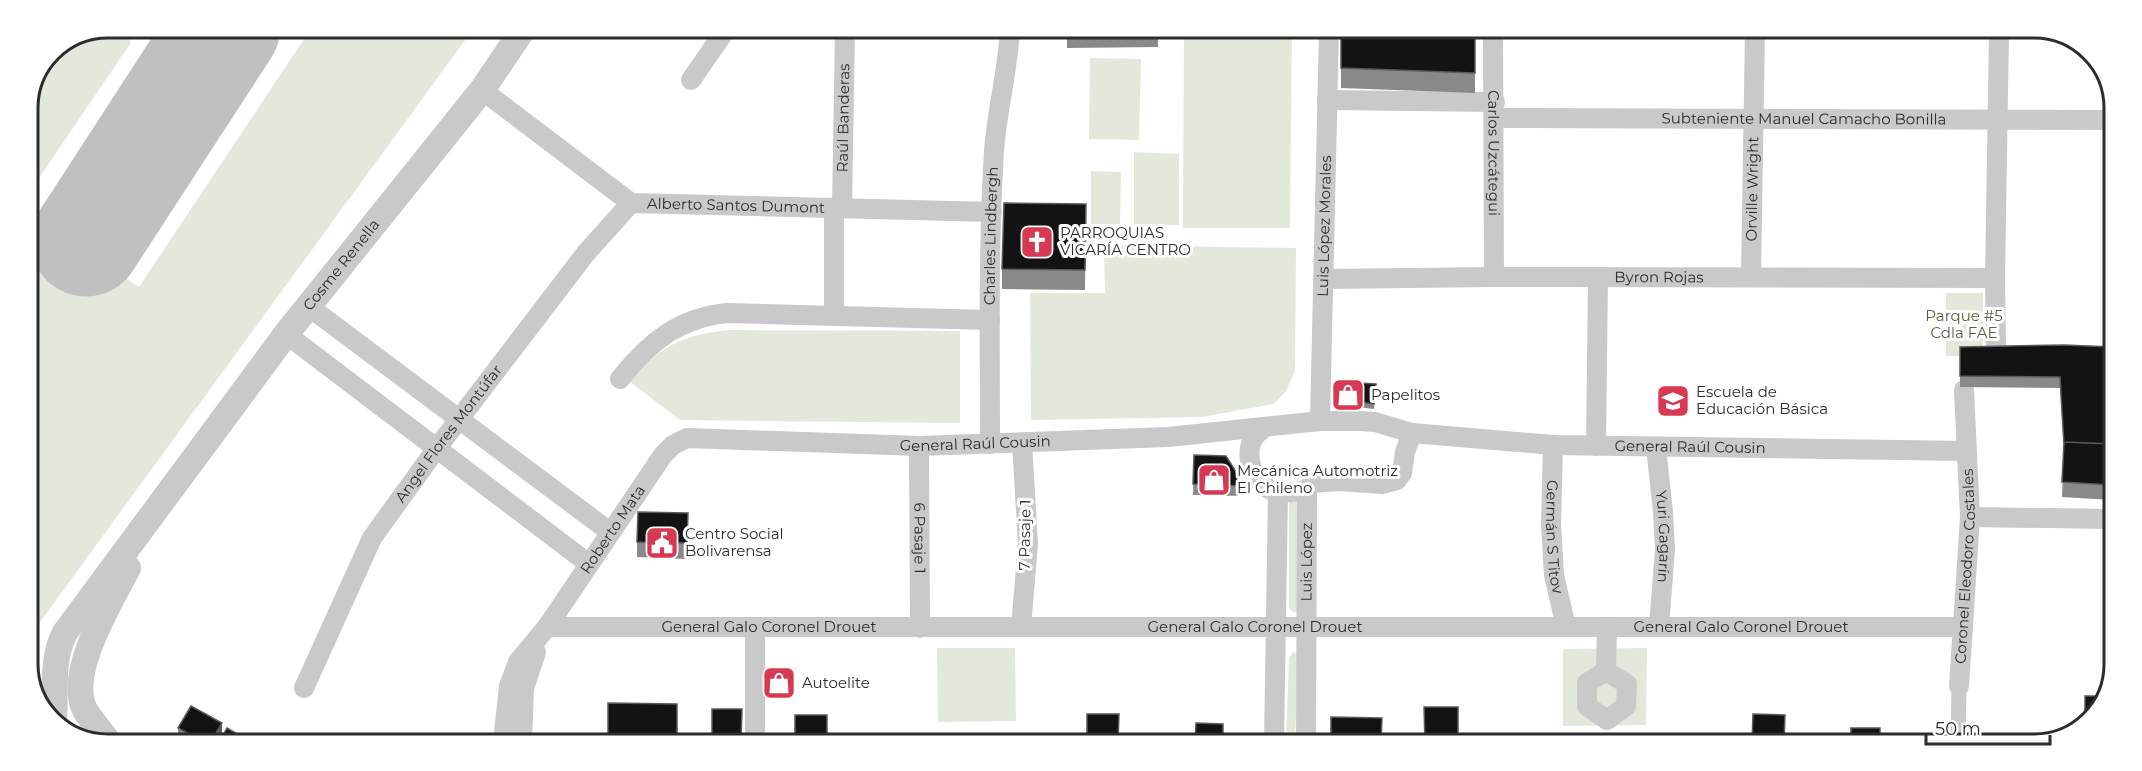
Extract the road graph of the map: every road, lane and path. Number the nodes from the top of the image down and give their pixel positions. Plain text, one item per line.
1 (517, 38) edge
2 (720, 38) edge
3 (845, 38) edge
4 (1010, 38) edge
5 (1329, 38) edge
6 (1493, 38) edge
7 (1755, 38) edge
8 (1999, 38) edge
9 (691, 80) dead end
10 (482, 90) junction
11 (1327, 100) junction
12 (1495, 110) junction
13 (1754, 119) junction
14 (1998, 119) junction
15 (2104, 120) edge
16 (631, 203) junction
17 (838, 207) junction
18 (992, 212) junction
19 (1598, 276) junction
20 (1752, 276) junction
21 (1494, 277) junction
22 (1995, 278) junction
23 (1323, 279) junction
24 (308, 306) junction
25 (834, 314) junction
26 (990, 320) junction
27 (286, 334) junction
28 (1996, 347) edge
29 (620, 379) dead end
30 (1964, 390) dead end
31 (459, 419) junction
32 (1320, 421) junction
33 (1265, 427) junction
34 (1412, 433) junction
35 (687, 438) joint
36 (1022, 443) junction
37 (990, 444) junction
38 (1553, 445) junction
39 (919, 446) junction
40 (1596, 446) junction
41 (1656, 447) junction
42 (437, 448) junction
43 (1966, 451) junction
44 (1307, 490) junction
45 (1278, 492) junction
46 (160, 503) junction
47 (1970, 517) junction
48 (2104, 519) edge
49 (610, 532) junction
50 (589, 564) junction
51 (547, 627) junction
52 (755, 627) junction
53 (1021, 627) junction
54 (1276, 627) junction
55 (1306, 627) junction
56 (1566, 627) junction
57 (1607, 627) junction
58 (1659, 627) junction
59 (1963, 627) junction
60 (920, 628) junction
61 (1606, 671) dead end
62 (1959, 686) joint
63 (304, 688) dead end
64 (54, 708) edge
65 (102, 733) edge
66 (504, 734) edge
67 (522, 734) edge
68 (755, 734) edge
69 (1274, 734) edge
70 (1306, 734) edge
71 (1958, 734) edge

1 - 10 street, Cosme Renella
2 - 9 street
3 - 17 street, Raúl Banderas
4 - 18 street, Charles Lindbergh
5 - 11 street, Luis López Morales
6 - 12 street, Carlos Uzcátegui
7 - 13 street, Orville Wright
8 - 14 street
10 - 16 street, Alberto Santos Dumont
10 - 24 street, Cosme Renella
11 - 12 street, Subteniente Manuel Camacho Bonilla
11 - 23 street, Luis López Morales
12 - 13 street, Subteniente Manuel Camacho Bonilla
12 - 21 street, Carlos Uzcátegui
13 - 14 street, Subteniente Manuel Camacho Bonilla
13 - 20 street, Orville Wright
14 - 15 street, Subteniente Manuel Camacho Bonilla
14 - 22 street
16 - 17 street, Alberto Santos Dumont
16 - 31 street, Angel Flores Montúfar
17 - 18 street, Alberto Santos Dumont
17 - 25 street, Raúl Banderas
18 - 26 street, Charles Lindbergh
19 - 20 street, Byron Rojas
19 - 21 street, Byron Rojas
19 - 40 street
20 - 22 street, Byron Rojas
21 - 23 street, Byron Rojas
22 - 28 street
23 - 32 street, Luis López Morales
24 - 27 street, Cosme Renella
24 - 31 street
25 - 26 street
25 - 29 street
26 - 37 street, Charles Lindbergh
27 - 42 street
27 - 46 street, Cosme Renella
30 - 43 street, Coronel Eleodoro Costales
31 - 42 street, Angel Flores Montúfar
31 - 49 street
32 - 33 street, General Raúl Cousin
32 - 34 street, General Raúl Cousin
33 - 36 street, General Raúl Cousin
33 - 45 street
34 - 38 street, General Raúl Cousin
34 - 44 street
35 - 39 street, General Raúl Cousin
35 - 49 street, Roberto Mata
36 - 37 street, General Raúl Cousin
36 - 53 street, 7 Pasaje 1
37 - 39 street, General Raúl Cousin
38 - 40 street, General Raúl Cousin
38 - 56 street, Germán S Titov
39 - 60 street, 6 Pasaje 1
40 - 41 street, General Raúl Cousin
41 - 43 street, General Raúl Cousin
41 - 58 street, Yuri Gagarín
42 - 50 street
42 - 63 street, Angel Flores Montúfar
43 - 47 street, Coronel Eleodoro Costales
44 - 45 street
44 - 55 street, Luis López
45 - 54 street, Luis López
46 - 64 street, Cosme Renella
46 - 65 street, Cosme Renella
47 - 48 street
47 - 59 street, Coronel Eleodoro Costales
49 - 50 street, Roberto Mata
50 - 51 street, Roberto Mata
51 - 52 street, General Galo Coronel Drouet
51 - 66 street, Roberto Mata
51 - 67 street, Roberto Mata
52 - 60 street, General Galo Coronel Drouet
52 - 68 street
53 - 54 street, General Galo Coronel Drouet
53 - 60 street, General Galo Coronel Drouet
54 - 55 street, General Galo Coronel Drouet
54 - 69 street, Luis López
55 - 56 street, General Galo Coronel Drouet
55 - 70 street, Luis López
56 - 57 street, General Galo Coronel Drouet
57 - 58 street, General Galo Coronel Drouet
57 - 61 street
58 - 59 street, General Galo Coronel Drouet
59 - 62 street, Coronel Eleodoro Costales
62 - 71 street, Coronel Eleodoro Costales

